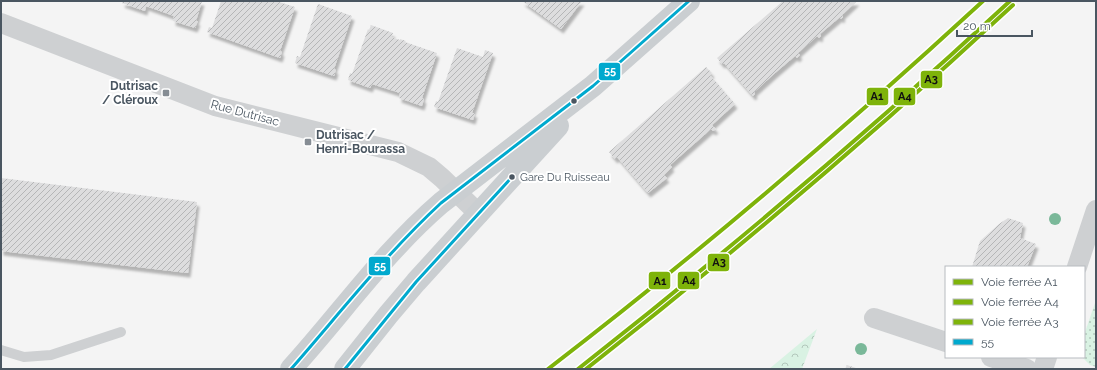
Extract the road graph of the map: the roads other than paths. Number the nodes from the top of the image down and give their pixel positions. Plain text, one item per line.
1 (689, 1) edge
2 (1, 23) edge
3 (593, 86) junction
4 (456, 191) junction
5 (1096, 210) edge
6 (479, 214) junction
7 (1077, 266) edge
8 (874, 318) dead end
9 (121, 332) dead end
10 (945, 342) edge
11 (1, 350) edge
12 (994, 358) edge
13 (1047, 358) edge
14 (291, 369) edge
15 (345, 369) edge
16 (1027, 369) edge
17 (1043, 369) edge

1 - 3 main road
2 - 4 street, Rue Dutrisac
3 - 4 main road
3 - 6 main road
4 - 6 street, Rue Dutrisac
4 - 14 main road
5 - 7 street
6 - 15 main road
8 - 10 street
9 - 11 lane
12 - 16 street
13 - 17 street

